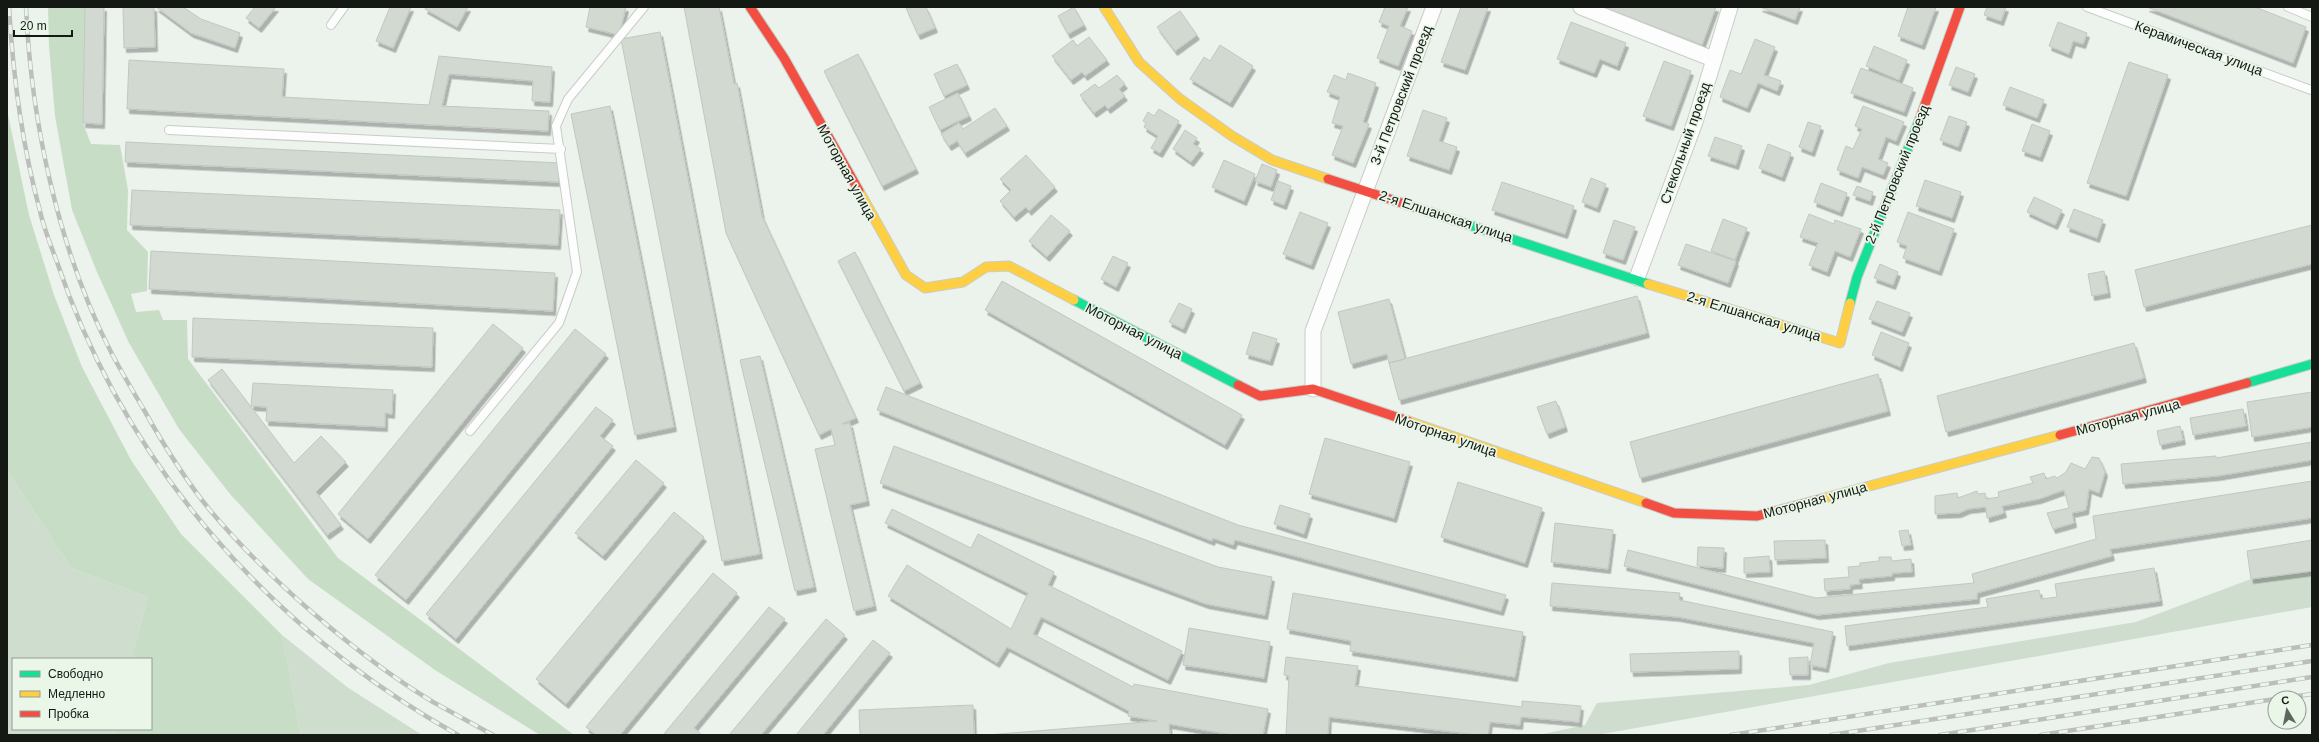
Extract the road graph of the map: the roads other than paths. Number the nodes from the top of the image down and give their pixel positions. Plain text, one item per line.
1 (344, 7) edge
2 (644, 7) edge
3 (750, 7) edge
4 (1104, 7) edge
5 (1434, 7) edge
6 (1581, 7) edge
7 (1730, 7) edge
8 (1960, 7) edge
9 (2087, 7) edge
10 (2288, 7) edge
11 (2312, 17) edge
12 (331, 25) dead end
13 (1713, 59) junction
14 (2312, 89) edge
15 (169, 130) dead end
16 (561, 149) junction
17 (1366, 189) junction
18 (1637, 278) junction
19 (1840, 342) joint
20 (2312, 364) edge
21 (1313, 389) junction
22 (470, 431) dead end

1 - 12 lane
2 - 16 lane
3 - 21 street, Моторная улица
4 - 17 street, 2-я Елшанская улица
5 - 17 street, 3-й Петровский проезд
6 - 13 street
7 - 13 street, Стекольный проезд
8 - 19 street, 2-й Петровский проезд
9 - 14 lane, Керамическая улица
10 - 11 lane
13 - 18 street, Стекольный проезд
15 - 16 lane
16 - 22 lane
17 - 18 street, 2-я Елшанская улица
17 - 21 street, 3-й Петровский проезд
18 - 19 street, 2-я Елшанская улица
20 - 21 street, Моторная улица

